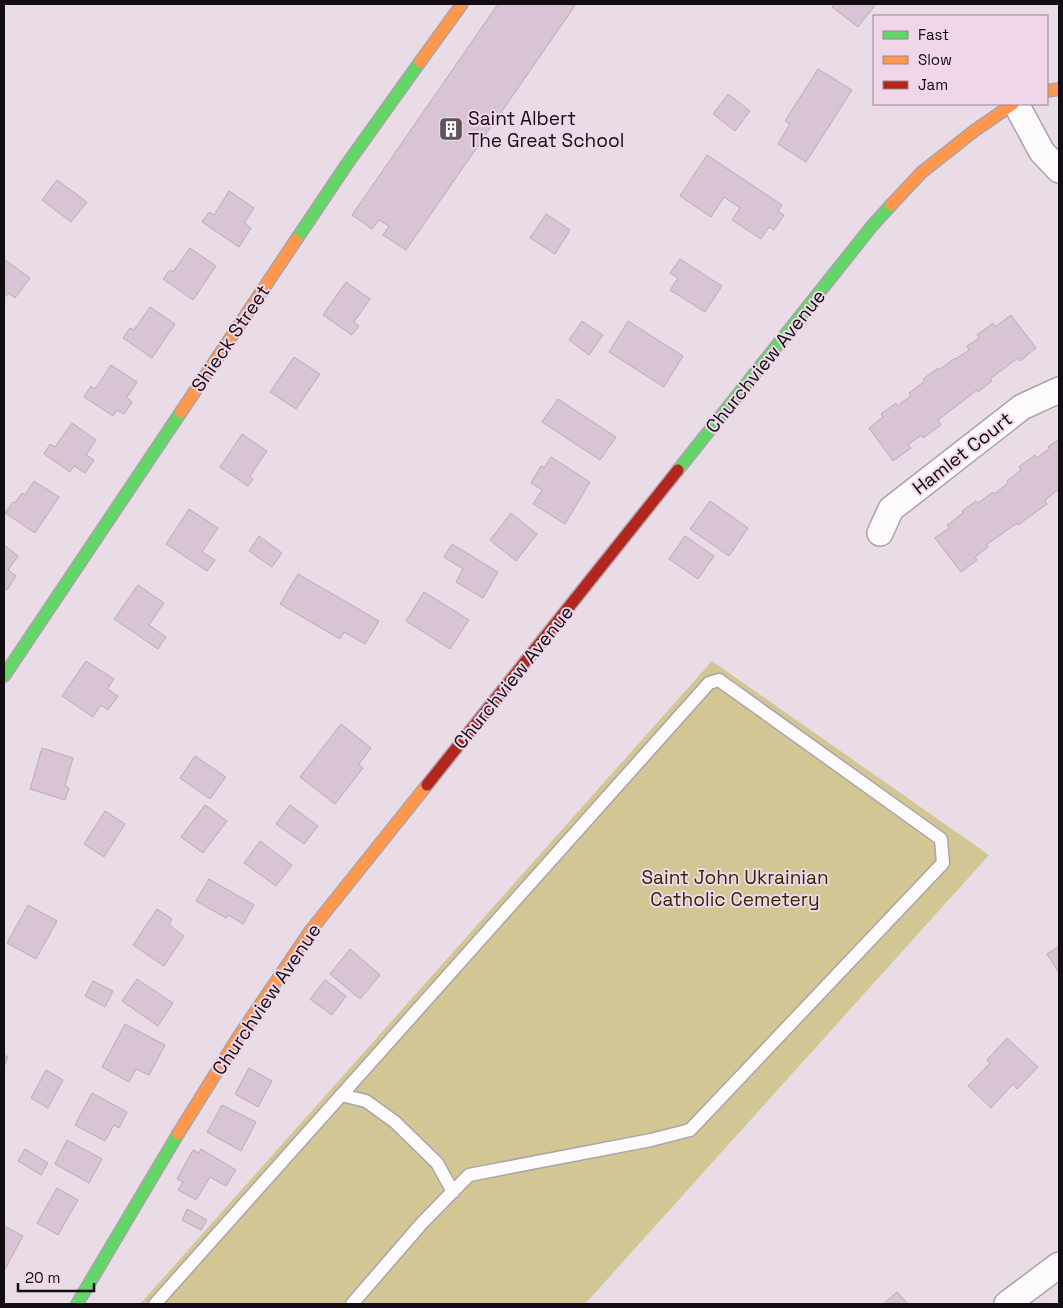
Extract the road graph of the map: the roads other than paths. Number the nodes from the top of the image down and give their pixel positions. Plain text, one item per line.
1 (462, 4) edge
2 (1013, 105) edge
3 (1016, 105) edge
4 (1059, 170) edge
5 (1059, 390) edge
6 (880, 534) dead end
7 (4, 676) edge
8 (341, 1095) junction
9 (453, 1192) junction
10 (1059, 1265) edge
11 (77, 1304) edge
12 (155, 1304) edge
13 (352, 1304) edge
14 (1008, 1304) edge

1 - 7 street, Shieck Street
2 - 11 street, Churchview Avenue
3 - 4 street
5 - 6 street, Hamlet Court
8 - 9 lane
8 - 9 lane
8 - 12 lane
9 - 13 lane
10 - 14 street

